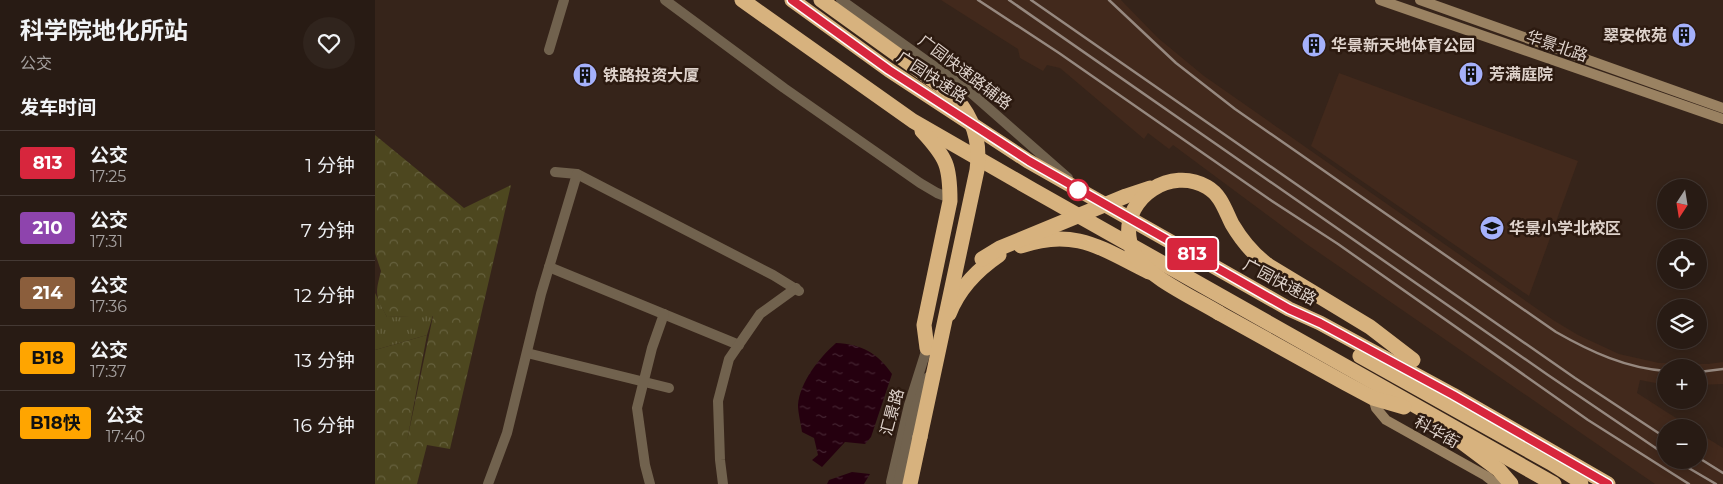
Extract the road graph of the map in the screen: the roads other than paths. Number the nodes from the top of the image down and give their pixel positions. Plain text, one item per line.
1 (564, 0) edge
2 (665, 0) edge
3 (742, 0) edge
4 (792, 0) edge
5 (821, 0) edge
6 (841, 0) edge
7 (1381, 0) edge
8 (1420, 0) edge
9 (549, 50) dead end
10 (1723, 108) edge
11 (1723, 119) edge
12 (913, 121) junction
13 (555, 172) dead end
14 (577, 174) junction
15 (1159, 185) junction
16 (1087, 195) junction
17 (950, 198) junction
18 (983, 262) junction
19 (549, 266) junction
20 (1153, 274) junction
21 (1289, 309) junction
22 (664, 314) junction
23 (739, 345) junction
24 (933, 349) junction
25 (527, 353) junction
26 (643, 383) junction
27 (669, 388) dead end
28 (1453, 395) junction
29 (1373, 398) junction
30 (1422, 410) junction
31 (1549, 481) edge
32 (488, 484) edge
33 (650, 484) edge
34 (723, 484) edge
35 (891, 484) edge
36 (898, 484) edge
37 (910, 484) edge
38 (1495, 484) edge
39 (1511, 484) edge
40 (1581, 484) edge
41 (1608, 484) edge

1 - 9 street
2 - 17 street
3 - 12 highway
4 - 16 highway, 广园快速路
5 - 37 highway, bridge
6 - 16 street, 广园快速路辅路
7 - 11 street, 华景北路
8 - 10 street, 华景北路
12 - 17 highway
12 - 30 highway
13 - 14 street
14 - 19 street
14 - 23 street
15 - 18 highway, bridge
15 - 20 highway, bridge
15 - 28 highway, bridge
16 - 21 highway, 广园快速路
17 - 24 highway
18 - 20 highway, bridge
18 - 24 highway
19 - 22 street
19 - 25 street
20 - 29 highway, bridge
21 - 28 highway, 广园快速路
21 - 40 highway
22 - 23 street
22 - 26 street
23 - 34 street
24 - 35 street, 汇景路
24 - 36 street
25 - 26 street
25 - 32 street
26 - 27 street
26 - 33 street
28 - 41 highway, 广园快速路
29 - 30 highway
29 - 38 street, 科华街
30 - 31 highway
30 - 39 highway

